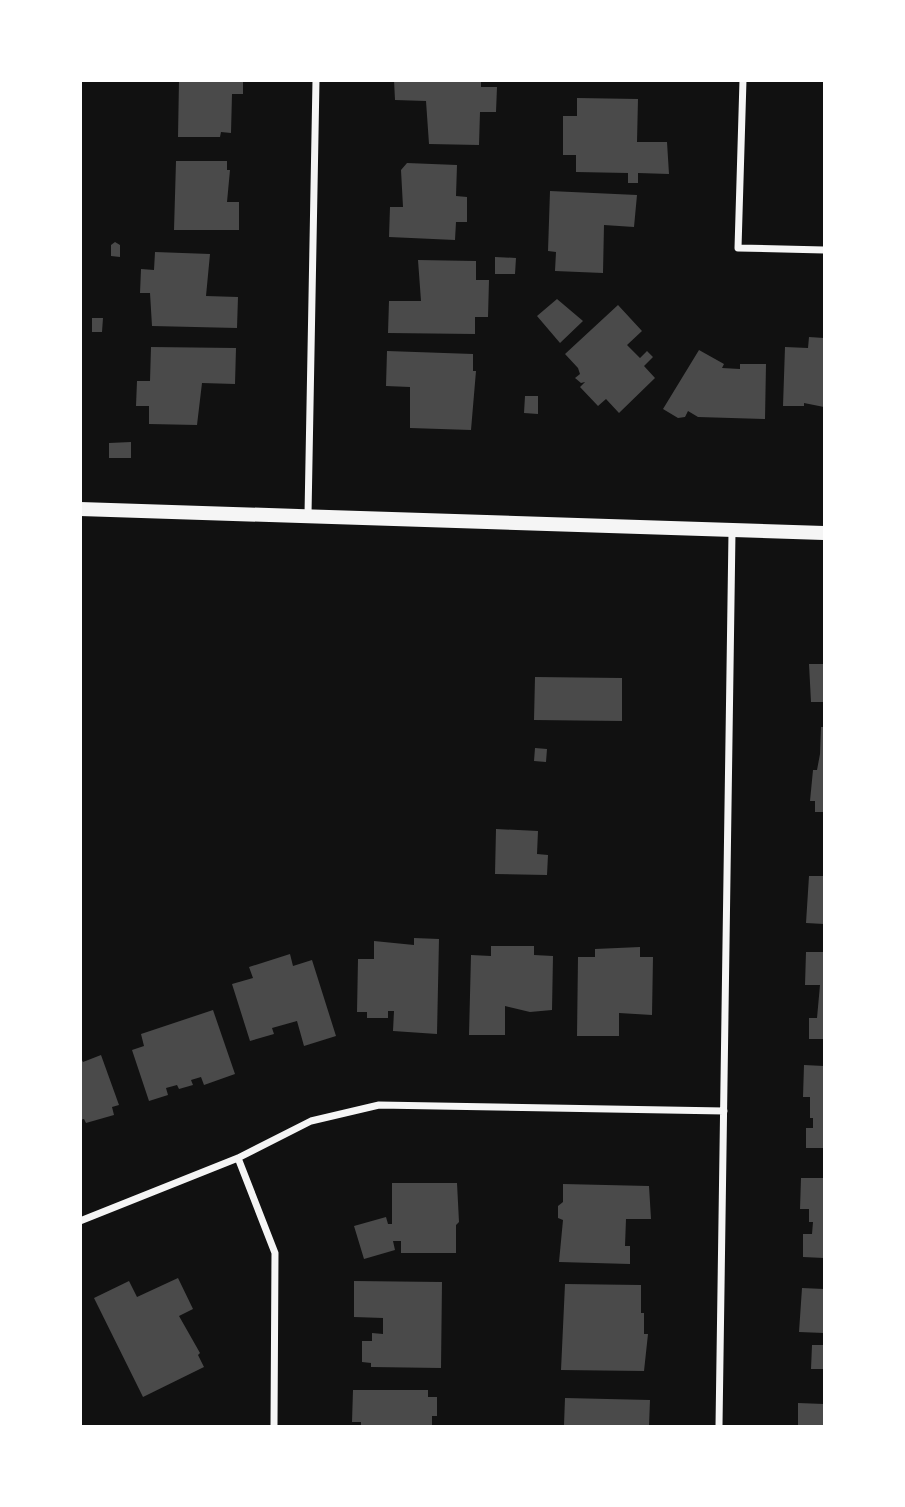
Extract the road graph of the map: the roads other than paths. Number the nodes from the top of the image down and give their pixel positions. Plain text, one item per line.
1 (316, 80) edge
2 (743, 80) edge
3 (824, 250) edge
4 (80, 509) edge
5 (308, 516) junction
6 (732, 532) junction
7 (824, 533) edge
8 (724, 1111) junction
9 (238, 1158) junction
10 (80, 1221) edge
11 (274, 1426) edge
12 (719, 1426) edge

1 - 5 street
2 - 3 street
4 - 5 main road
5 - 6 main road
6 - 7 main road
6 - 8 street
8 - 9 street
8 - 12 street
9 - 10 street
9 - 11 street

